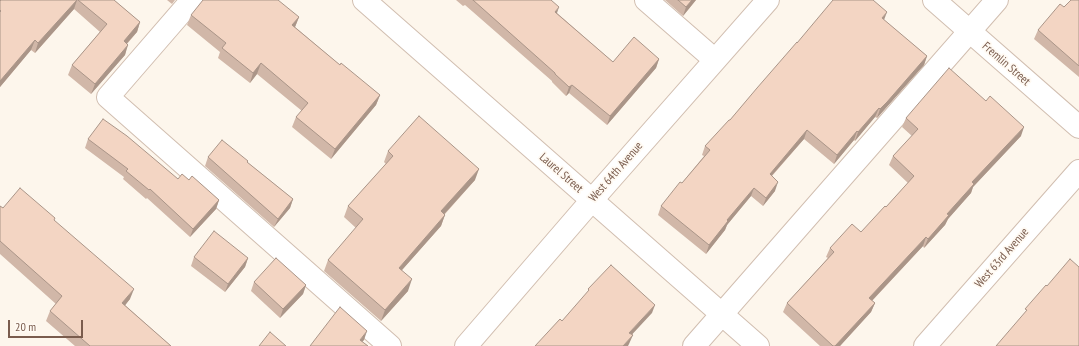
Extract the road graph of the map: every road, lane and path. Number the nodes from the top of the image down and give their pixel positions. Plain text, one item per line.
1 (192, 0) edge
2 (364, 0) edge
3 (646, 0) edge
4 (768, 0) edge
5 (934, 0) edge
6 (997, 0) edge
7 (970, 31) junction
8 (715, 60) junction
9 (1079, 128) edge
10 (1079, 171) edge
11 (592, 200) junction
12 (722, 315) junction
13 (390, 346) edge
14 (466, 346) edge
15 (694, 346) edge
16 (758, 346) edge
17 (926, 346) edge

1 - 13 street
2 - 11 street, Laurel Street
3 - 8 street
4 - 8 street, West 64th Avenue
5 - 7 street, Fremlin Street
6 - 7 street
7 - 9 street, Fremlin Street
7 - 12 street
8 - 11 street, West 64th Avenue
10 - 17 street, West 63rd Avenue
11 - 12 street, Laurel Street
11 - 14 street, West 64th Avenue
12 - 15 street
12 - 16 street, Laurel Street

